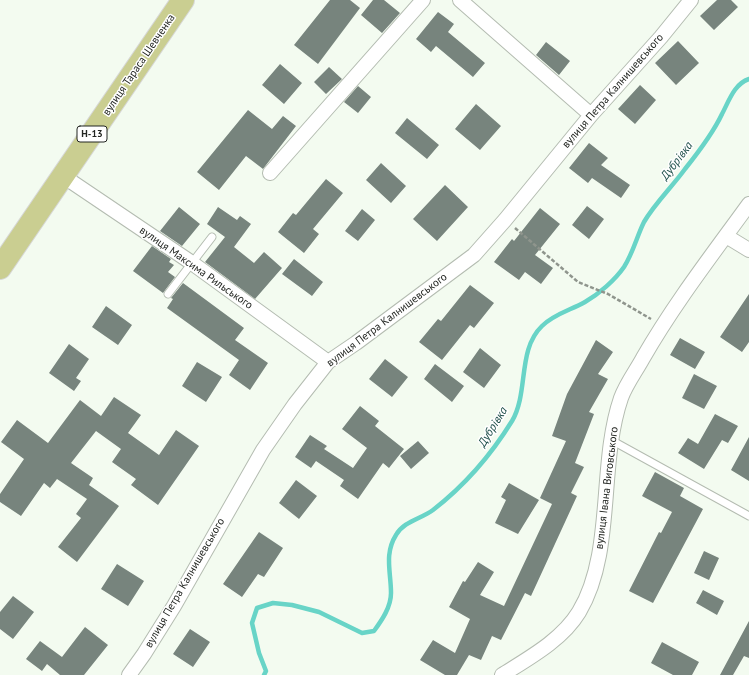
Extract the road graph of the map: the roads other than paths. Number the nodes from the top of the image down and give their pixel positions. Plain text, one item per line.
1 (183, 0) edge
2 (423, 0) edge
3 (691, 0) edge
4 (468, 2) edge
5 (591, 115) junction
6 (270, 173) dead end
7 (63, 176) junction
8 (749, 204) edge
9 (726, 236) junction
10 (212, 237) dead end
11 (749, 250) edge
12 (192, 263) junction
13 (0, 268) edge
14 (168, 294) dead end
15 (328, 362) junction
16 (611, 440) junction
17 (749, 516) edge
18 (129, 675) edge
19 (502, 675) edge

1 - 7 main road, вулиця Тараса Шевченка / Н-13
2 - 6 street
3 - 5 street, вулиця Петра Калнишевського
4 - 5 street
5 - 15 street, вулиця Петра Калнишевського
7 - 12 street, вулиця Максима Рильського
7 - 13 main road, вулиця Тараса Шевченка / Н-13
8 - 9 street, вулиця Івана Виговського
9 - 11 street
9 - 16 street, вулиця Івана Виговського
10 - 12 lane
12 - 14 lane
12 - 15 street, вулиця Максима Рильського
15 - 18 street, вулиця Петра Калнишевського
16 - 17 lane
16 - 19 street, вулиця Івана Виговського

